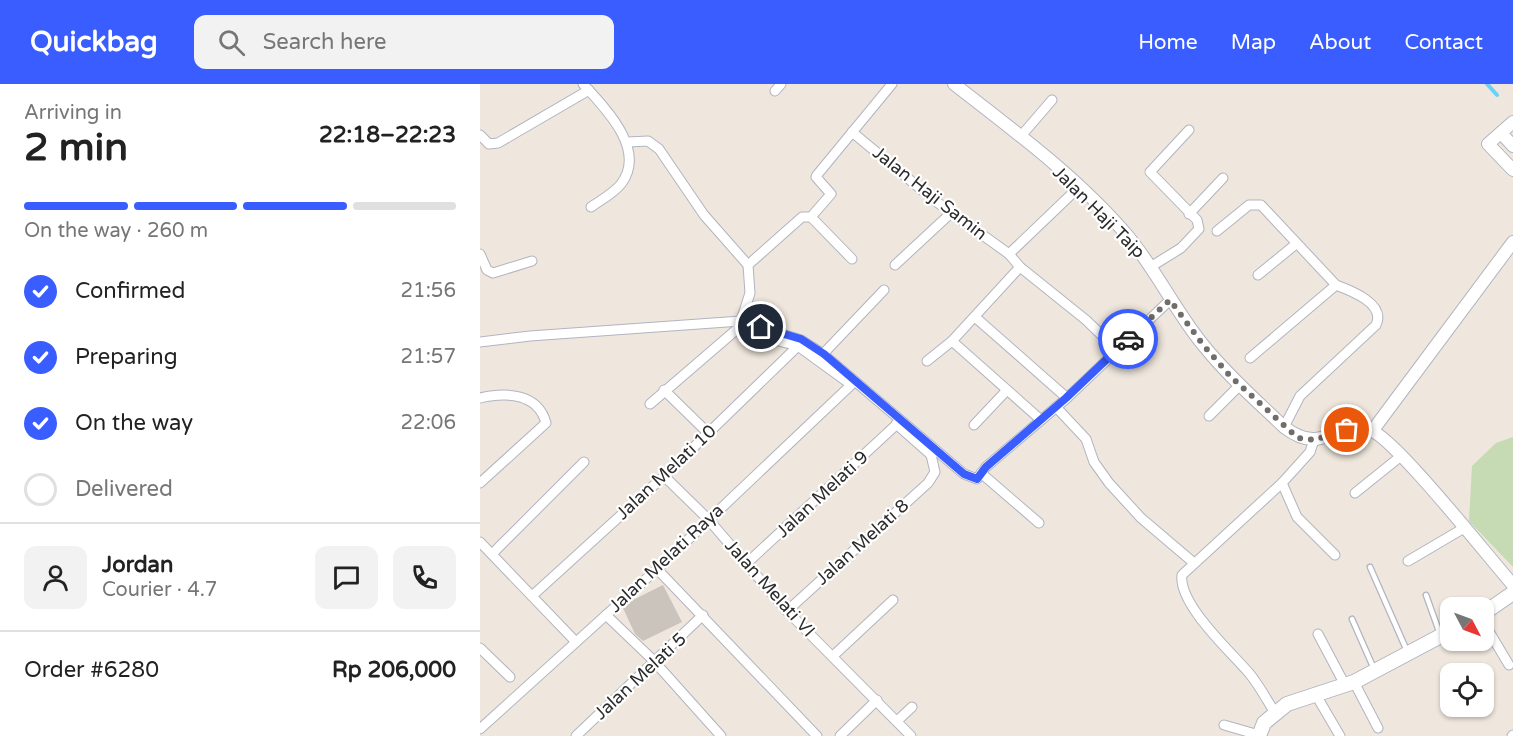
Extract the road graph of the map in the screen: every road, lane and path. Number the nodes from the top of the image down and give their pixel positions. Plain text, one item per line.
1 (892, 84) edge
2 (954, 84) edge
3 (586, 87) edge
4 (1052, 100) dead end
5 (1513, 122) edge
6 (1189, 130) dead end
7 (852, 132) junction
8 (1501, 133) junction
9 (1021, 136) junction
10 (481, 138) edge
11 (628, 142) junction
12 (1513, 146) edge
13 (1513, 170) edge
14 (1223, 178) dead end
15 (1079, 187) junction
16 (591, 207) dead end
17 (951, 213) junction
18 (1189, 214) junction
19 (811, 217) junction
20 (1217, 231) dead end
21 (1513, 242) edge
22 (1296, 244) junction
23 (480, 254) edge
24 (1009, 254) junction
25 (852, 259) dead end
26 (532, 261) dead end
27 (748, 265) junction
28 (895, 265) dead end
29 (1152, 266) junction
30 (1020, 267) junction
31 (1258, 275) dead end
32 (1336, 285) junction
33 (884, 290) dead end
34 (1170, 300) junction
35 (975, 317) junction
36 (741, 321) junction
37 (952, 341) junction
38 (480, 342) edge
39 (798, 346) junction
40 (1117, 350) junction
41 (824, 354) junction
42 (1250, 358) dead end
43 (927, 361) dead end
44 (851, 385) junction
45 (1240, 385) junction
46 (664, 390) junction
47 (1006, 390) junction
48 (480, 398) edge
49 (1066, 398) junction
50 (650, 404) dead end
51 (1056, 407) junction
52 (1209, 416) dead end
53 (1041, 420) junction
54 (897, 424) junction
55 (974, 425) dead end
56 (1284, 428) junction
57 (1373, 430) junction
58 (708, 433) junction
59 (1314, 440) junction
60 (1401, 456) junction
61 (584, 462) dead end
62 (664, 476) junction
63 (979, 476) junction
64 (480, 483) edge
65 (1282, 483) junction
66 (1355, 493) dead end
67 (708, 519) junction
68 (1039, 523) dead end
69 (1464, 528) junction
70 (480, 542) edge
71 (492, 554) junction
72 (1335, 555) dead end
73 (1408, 561) dead end
74 (1194, 562) junction
75 (747, 563) junction
76 (1370, 567) dead end
77 (657, 569) junction
78 (1513, 585) edge
79 (1513, 593) edge
80 (532, 596) junction
81 (1426, 596) dead end
82 (893, 600) dead end
83 (1494, 606) edge
84 (787, 610) junction
85 (606, 615) junction
86 (703, 615) junction
87 (1352, 619) dead end
88 (1440, 623) edge
89 (1318, 634) dead end
90 (1440, 637) edge
91 (1494, 640) edge
92 (576, 642) junction
93 (480, 648) edge
94 (1408, 654) junction
95 (833, 656) junction
96 (655, 662) junction
97 (1509, 665) dead end
98 (1375, 672) junction
99 (510, 678) dead end
100 (1350, 684) junction
101 (1316, 695) junction
102 (877, 700) junction
103 (912, 708) dead end
104 (1275, 712) junction
105 (897, 721) junction
106 (1224, 725) dead end
107 (1378, 728) dead end
108 (480, 729) edge
109 (1259, 735) edge
110 (576, 736) edge
111 (721, 736) edge
112 (817, 736) edge
113 (840, 736) edge
114 (911, 736) edge
115 (1340, 736) edge

1 - 7 street
2 - 9 street, Jalan Haji Taip
3 - 10 street
3 - 11 street
4 - 9 street
5 - 8 street
6 - 18 street
7 - 17 street, Jalan Haji Samin
7 - 19 street
8 - 12 street
8 - 13 street
9 - 15 street, Jalan Haji Taip
11 - 16 street
11 - 27 street
14 - 18 street
15 - 24 street
15 - 29 street, Jalan Haji Taip
17 - 24 street, Jalan Haji Samin
17 - 28 street
18 - 29 street
19 - 25 street
19 - 27 street
20 - 22 street
21 - 57 street
22 - 31 street
22 - 32 street
23 - 26 street
24 - 30 street, Jalan Haji Samin
27 - 36 street
29 - 34 street, Jalan Haji Taip
30 - 35 street
30 - 40 street, Jalan Haji Samin
32 - 42 street
32 - 56 street
33 - 41 street
34 - 40 street
34 - 45 street, Jalan Haji Taip
35 - 37 street
35 - 49 street
36 - 38 street
36 - 41 street
37 - 43 street
37 - 47 street
39 - 44 street
39 - 46 street
39 - 58 street, Jalan Melati 10
40 - 49 street
41 - 63 street
44 - 54 street
44 - 67 street, Jalan Melati Raya
45 - 52 street
45 - 56 street, Jalan Haji Taip
46 - 50 street
46 - 58 street
47 - 53 street
47 - 55 street
48 - 64 street
49 - 51 street
51 - 53 street
51 - 74 street
53 - 63 street
54 - 75 street, Jalan Melati 9
54 - 84 street, Jalan Melati 8
56 - 59 street, Jalan Haji Taip
57 - 59 street
57 - 60 street
58 - 62 street, Jalan Melati 10
59 - 65 street
60 - 66 street
60 - 69 street
61 - 71 street
62 - 67 street, Jalan Melati VI
62 - 80 street, Jalan Melati 10
63 - 68 street
65 - 72 street
65 - 74 street
67 - 75 street, Jalan Melati VI
67 - 77 street, Jalan Melati Raya
69 - 73 street
69 - 78 street
70 - 71 street
71 - 80 street
74 - 104 street
75 - 84 street, Jalan Melati VI
76 - 94 lane
77 - 85 street, Jalan Melati Raya
77 - 86 street
79 - 83 main road
80 - 92 street
81 - 88 lane
82 - 95 street
84 - 95 street, Jalan Melati VI
85 - 92 street, Jalan Melati Raya
85 - 96 street
86 - 96 street, Jalan Melati 5
86 - 112 street
87 - 98 lane
89 - 100 street
90 - 94 main road
91 - 97 street
92 - 108 street, Jalan Melati Raya
93 - 99 street
94 - 98 main road
95 - 102 street, Jalan Melati VI
96 - 110 street, Jalan Melati 5
96 - 111 street
98 - 100 main road
100 - 101 main road
100 - 107 street
101 - 104 main road
101 - 115 street
102 - 105 street, Jalan Melati VI
102 - 113 street
103 - 105 street
104 - 109 main road
105 - 114 street, Jalan Melati VI
106 - 109 street

